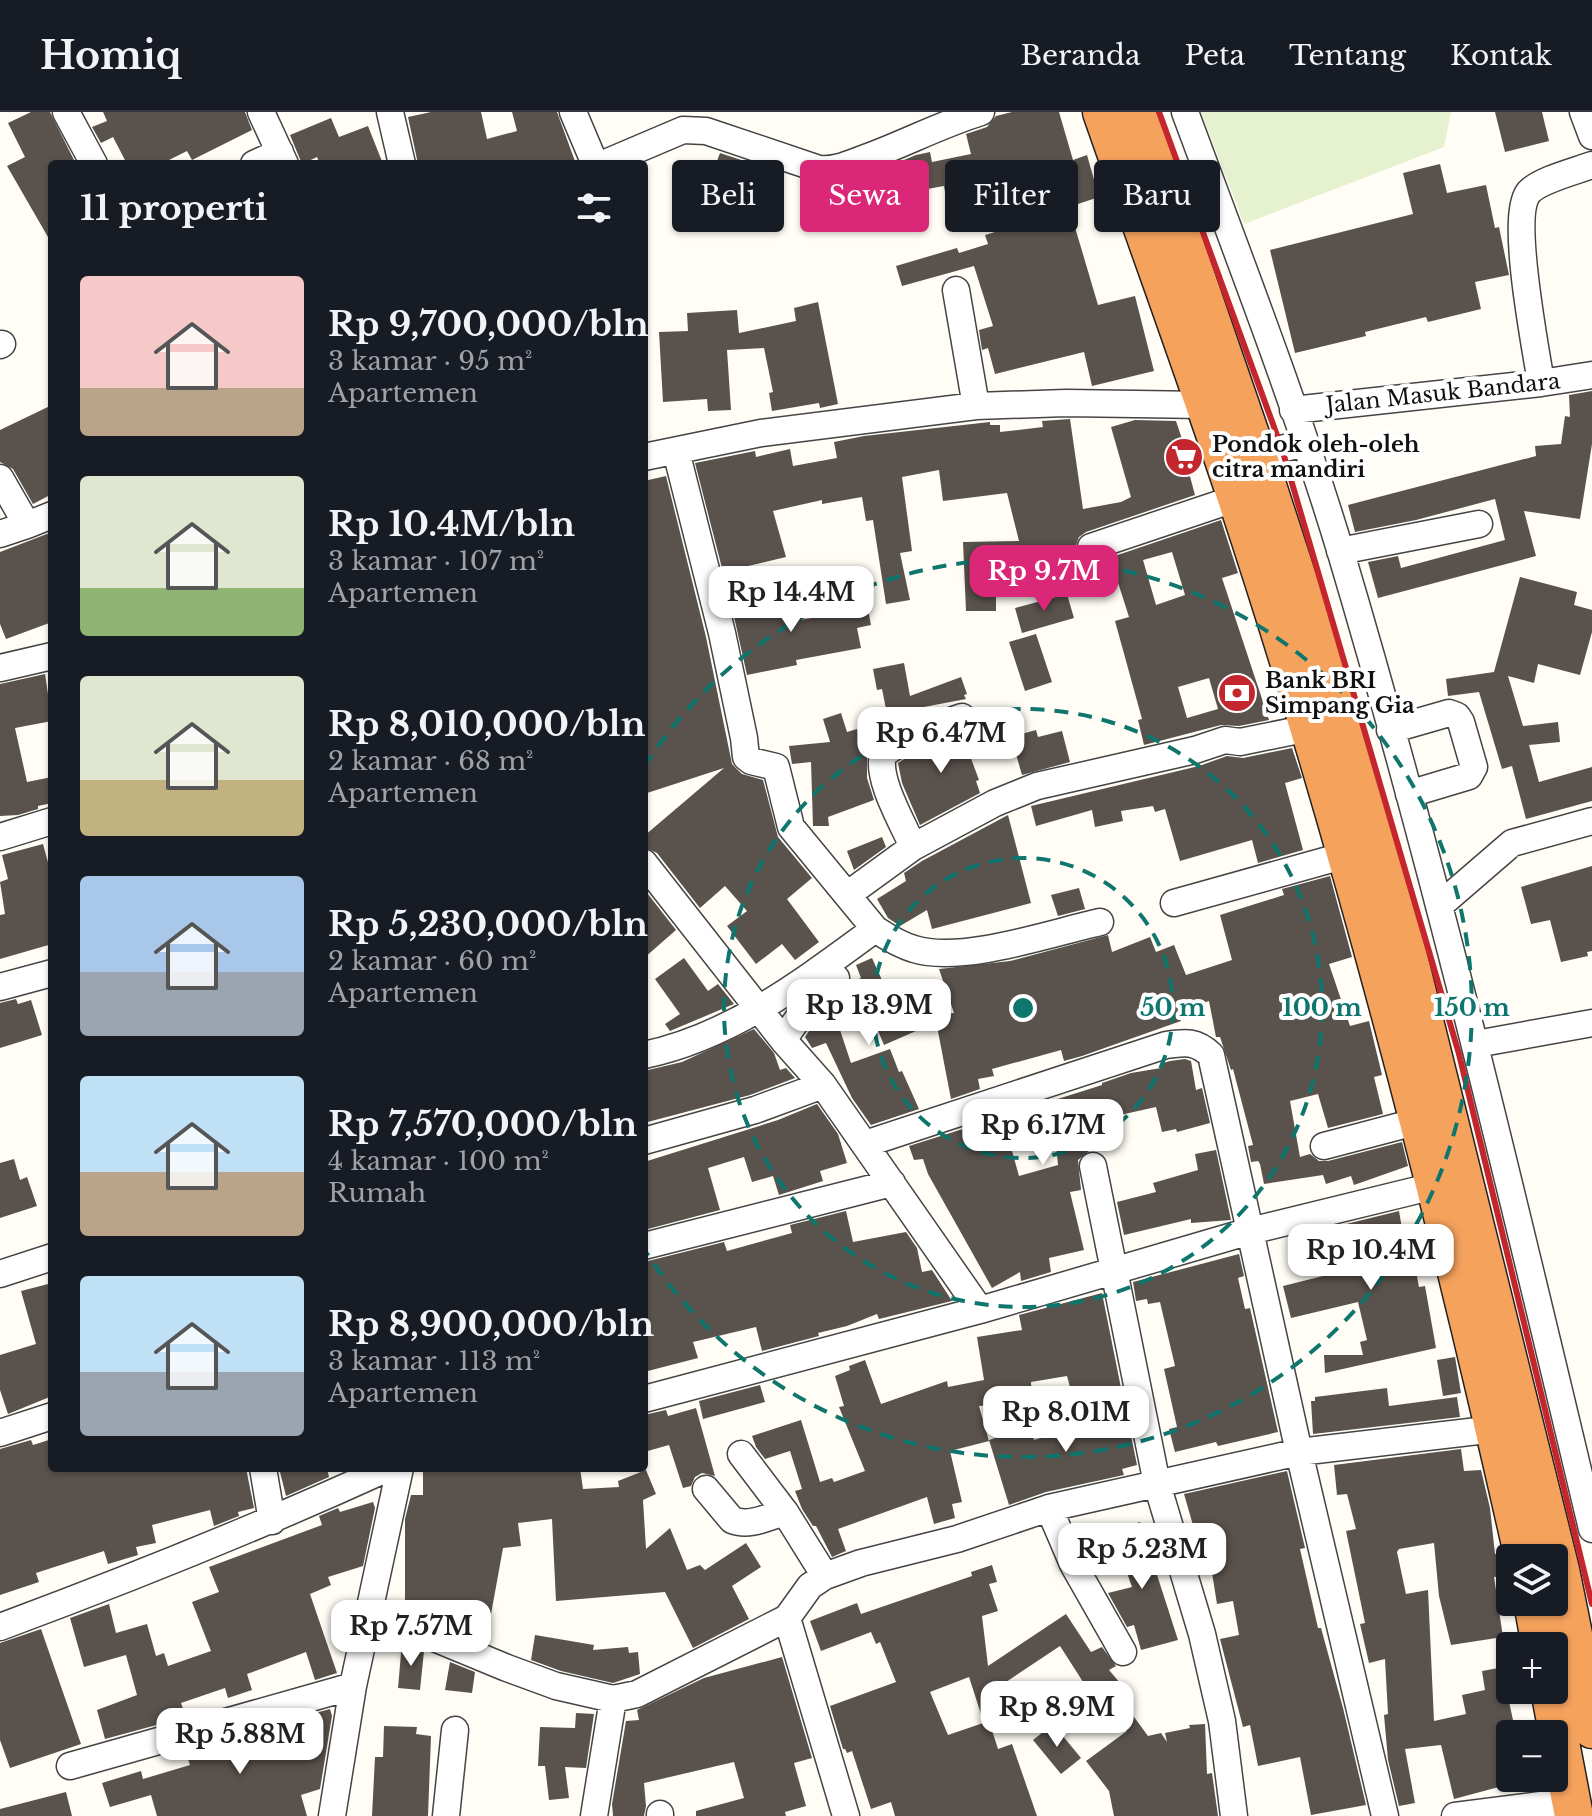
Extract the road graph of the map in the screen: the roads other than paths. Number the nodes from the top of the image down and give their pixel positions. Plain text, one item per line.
1 (66, 112) edge
2 (261, 112) edge
3 (390, 112) edge
4 (573, 112) edge
5 (981, 112) edge
6 (1102, 112) edge
7 (1139, 112) edge
8 (1185, 112) edge
9 (1583, 112) edge
10 (690, 121) edge
11 (1592, 136) edge
12 (283, 158) edge
13 (92, 160) edge
14 (401, 160) edge
15 (593, 160) edge
16 (612, 160) edge
17 (1592, 165) edge
18 (956, 290) dead end
19 (1592, 375) edge
20 (1541, 383) junction
21 (1204, 405) junction
22 (976, 406) junction
23 (1293, 410) junction
24 (1305, 443) junction
25 (676, 451) junction
26 (1257, 455) junction
27 (648, 456) edge
28 (0, 478) edge
29 (1237, 498) junction
30 (48, 517) edge
31 (1479, 524) dead end
32 (27, 525) junction
33 (0, 534) edge
34 (1091, 547) dead end
35 (1340, 551) junction
36 (48, 657) edge
37 (0, 668) edge
38 (962, 717) dead end
39 (1309, 728) junction
40 (1390, 730) junction
41 (1409, 794) junction
42 (1592, 821) edge
43 (48, 822) edge
44 (0, 837) edge
45 (913, 847) junction
46 (1346, 855) junction
47 (648, 868) edge
48 (847, 895) junction
49 (1174, 903) dead end
50 (1439, 906) junction
51 (1100, 922) dead end
52 (875, 929) junction
53 (48, 974) edge
54 (836, 978) dead end
55 (0, 987) edge
56 (758, 1009) junction
57 (1592, 1023) edge
58 (783, 1040) junction
59 (1476, 1044) junction
60 (648, 1054) edge
61 (1418, 1054) junction
62 (823, 1085) junction
63 (1419, 1121) junction
64 (648, 1140) edge
65 (865, 1144) junction
66 (1324, 1146) dead end
67 (1093, 1166) dead end
68 (892, 1183) junction
69 (1434, 1186) junction
70 (1250, 1231) junction
71 (648, 1245) edge
72 (48, 1258) edge
73 (1113, 1272) junction
74 (0, 1274) edge
75 (980, 1310) junction
76 (648, 1398) edge
77 (48, 1417) edge
78 (1495, 1429) junction
79 (0, 1433) edge
80 (1299, 1452) junction
81 (741, 1454) dead end
82 (264, 1472) edge
83 (379, 1472) edge
84 (399, 1472) edge
85 (1157, 1484) junction
86 (706, 1489) dead end
87 (1049, 1508) junction
88 (785, 1512) junction
89 (272, 1521) junction
90 (1592, 1529) edge
91 (1521, 1544) edge
92 (825, 1576) junction
93 (369, 1611) junction
94 (787, 1618) junction
95 (0, 1627) edge
96 (1123, 1652) dead end
97 (353, 1686) junction
98 (613, 1699) junction
99 (1553, 1704) edge
100 (1592, 1729) edge
101 (455, 1730) dead end
102 (70, 1766) dead end
103 (1572, 1809) edge
104 (332, 1816) edge
105 (446, 1816) edge
106 (594, 1816) edge
107 (846, 1816) edge
108 (1234, 1816) edge
109 (1385, 1816) edge
110 (1455, 1816) edge

1 - 13 street
2 - 12 street
3 - 14 street
4 - 15 street
5 - 10 street
6 - 21 highway
7 - 26 highway
8 - 23 street
9 - 11 street
10 - 16 street
17 - 20 street
18 - 22 street
19 - 20 street, Jalan Masuk Bandara
20 - 23 street, Jalan Masuk Bandara
21 - 22 street
21 - 29 highway
22 - 25 street
23 - 24 street
24 - 26 street, Jalan Masuk Bandara
24 - 35 street
25 - 27 street
25 - 48 street
26 - 61 highway
28 - 32 street
29 - 34 street
29 - 39 highway
30 - 32 street
31 - 35 street
32 - 33 street
35 - 40 street
36 - 37 street
38 - 45 street
39 - 45 street
39 - 46 highway
40 - 41 street
40 - 41 street
41 - 50 street
42 - 50 street
43 - 44 street
45 - 48 street
46 - 49 street
46 - 61 highway
47 - 56 street
48 - 52 street
50 - 59 street
51 - 52 street
52 - 56 street
53 - 55 street
54 - 58 street
56 - 58 street
56 - 60 street
57 - 59 street
58 - 62 street
59 - 90 street
61 - 63 highway
61 - 100 highway
62 - 64 street
62 - 65 street
63 - 66 street
63 - 69 highway
65 - 68 street
65 - 70 street
67 - 73 street
68 - 71 street
68 - 75 street
69 - 70 street
69 - 78 highway
70 - 73 street
70 - 80 street
72 - 74 street
73 - 75 street
73 - 85 street
75 - 76 street
77 - 79 street
78 - 80 street
78 - 91 highway
80 - 85 street
80 - 109 street
81 - 88 street
82 - 89 street
83 - 89 street
84 - 93 street
85 - 87 street
85 - 108 street
86 - 88 street
87 - 92 street
87 - 96 street
88 - 92 street
89 - 95 street
92 - 94 street
93 - 97 street
93 - 98 street
94 - 98 street
94 - 107 street
97 - 102 street
97 - 104 street
98 - 106 street
99 - 103 highway
101 - 105 street
103 - 110 street

